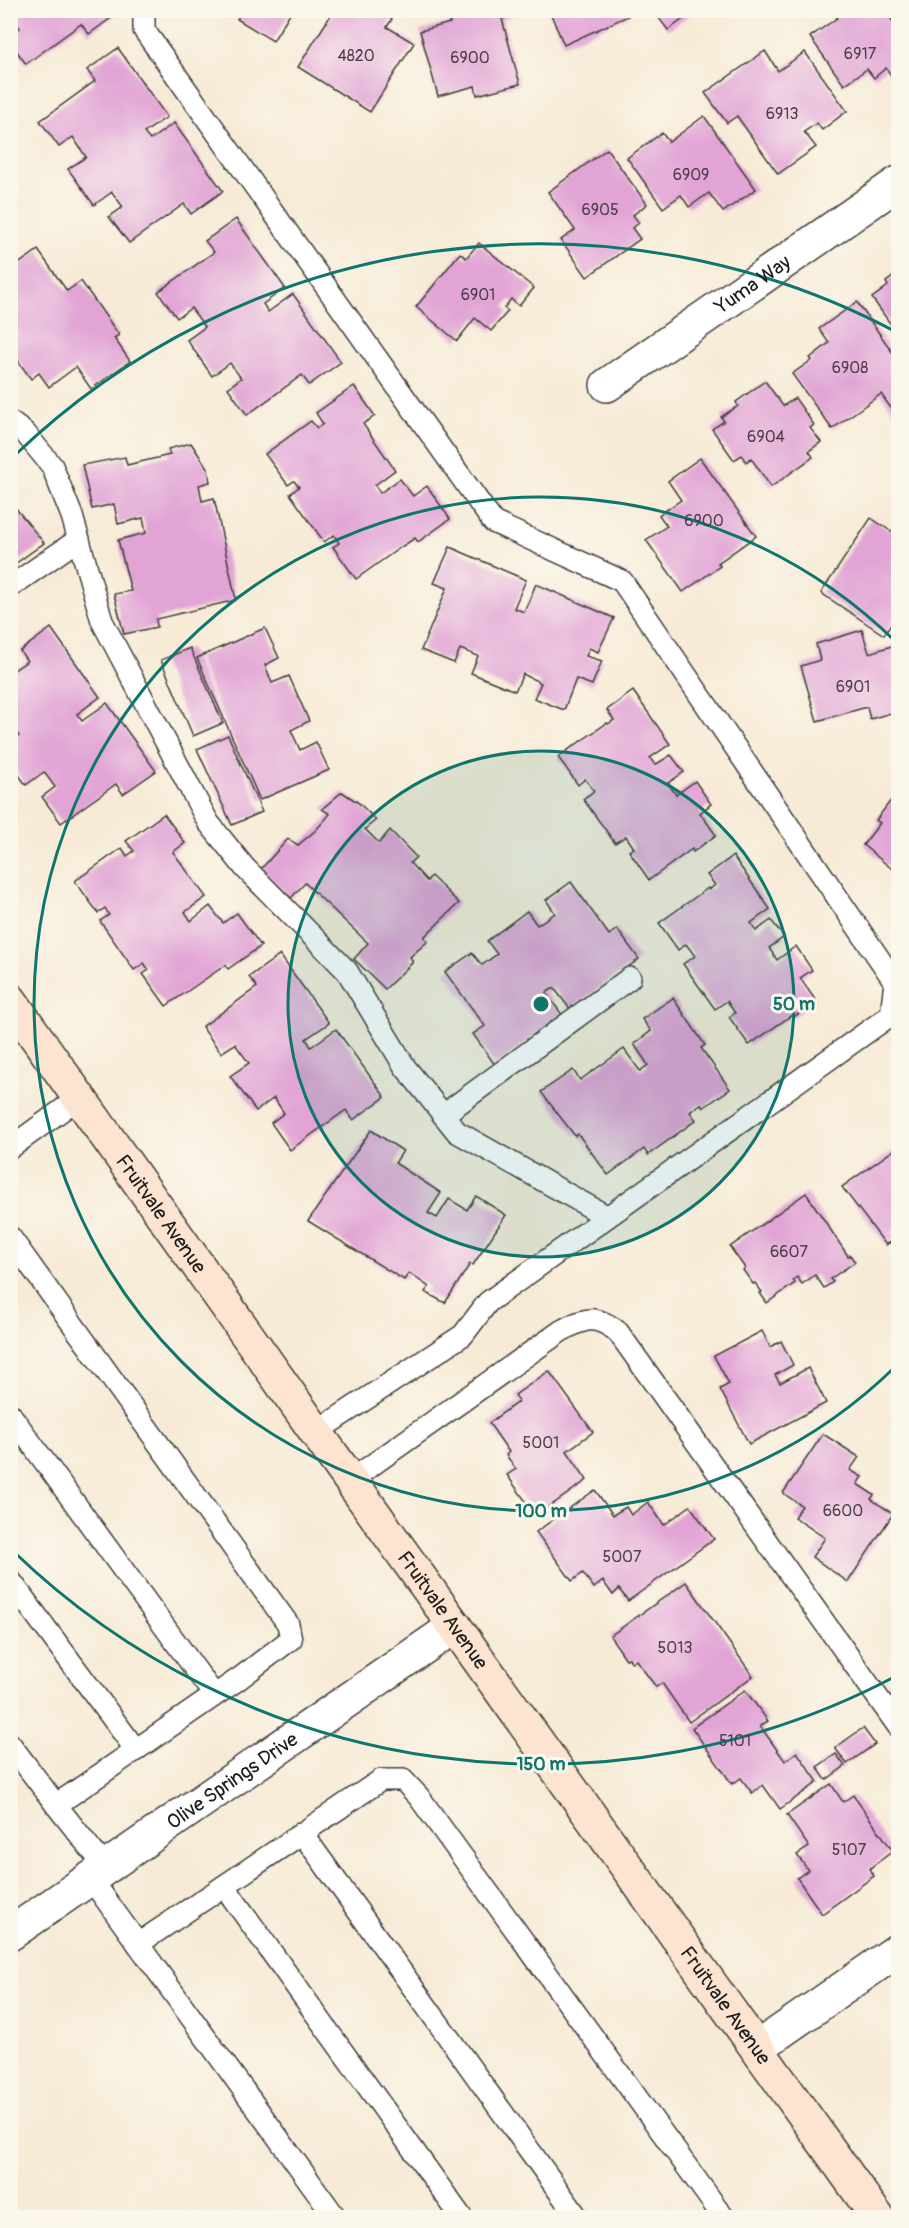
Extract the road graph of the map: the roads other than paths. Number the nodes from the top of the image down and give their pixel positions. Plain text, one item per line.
1 (144, 10) edge
2 (898, 183) edge
3 (607, 385) dead end
4 (10, 422) edge
5 (79, 539) junction
6 (10, 586) edge
7 (630, 978) dead end
8 (10, 1000) edge
9 (80, 1097) junction
10 (443, 1115) junction
11 (10, 1148) edge
12 (606, 1216) junction
13 (10, 1237) edge
14 (10, 1414) edge
15 (316, 1432) junction
16 (351, 1480) junction
17 (10, 1580) edge
18 (455, 1626) junction
19 (214, 1695) junction
20 (898, 1726) edge
21 (10, 1744) edge
22 (136, 1750) junction
23 (56, 1805) junction
24 (302, 1833) junction
25 (98, 1873) junction
26 (224, 1886) junction
27 (10, 1934) edge
28 (138, 1944) junction
29 (898, 1950) edge
30 (757, 2048) junction
31 (336, 2217) edge
32 (462, 2217) edge
33 (578, 2217) edge
34 (724, 2217) edge
35 (878, 2217) edge

1 - 12 lane
2 - 3 street, Yuma Way
4 - 5 lane
5 - 6 lane
5 - 10 lane
7 - 10 lane
8 - 9 main road, Fruitvale Avenue
9 - 11 lane
9 - 15 main road, Fruitvale Avenue
10 - 12 lane
12 - 15 lane
13 - 19 lane
14 - 19 lane
15 - 16 main road, Fruitvale Avenue
16 - 18 main road, Fruitvale Avenue
16 - 20 lane
17 - 22 lane
18 - 25 street, Olive Springs Drive
18 - 30 main road, Fruitvale Avenue
19 - 22 lane
21 - 23 lane
22 - 23 lane
23 - 25 lane
24 - 26 lane
24 - 33 lane
24 - 34 lane
25 - 27 street, Olive Springs Drive
25 - 28 lane
26 - 28 lane
26 - 32 lane
28 - 31 lane
29 - 30 street
30 - 35 main road, Fruitvale Avenue

